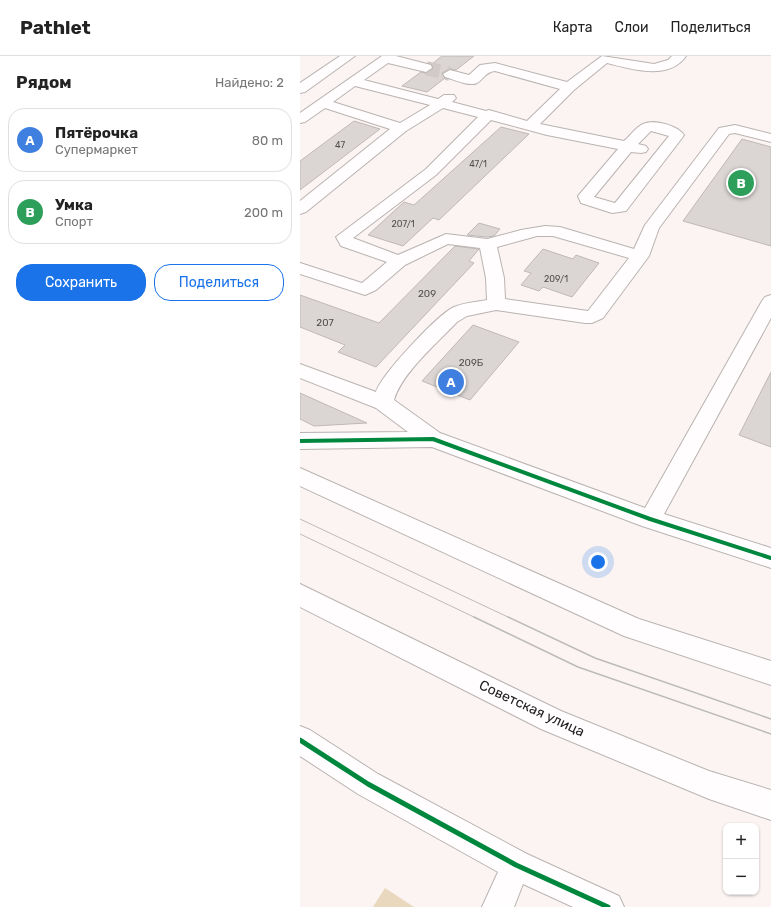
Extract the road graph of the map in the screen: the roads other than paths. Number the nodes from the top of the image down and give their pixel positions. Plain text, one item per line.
1 (349, 56) edge
2 (680, 56) edge
3 (389, 57) edge
4 (600, 57) edge
5 (426, 68) tunnel mouth
6 (450, 74) tunnel mouth
7 (472, 80) junction
8 (354, 82) junction
9 (569, 88) junction
10 (300, 89) edge
11 (443, 104) junction
12 (312, 109) edge
13 (489, 114) junction
14 (300, 119) edge
15 (530, 126) junction
16 (401, 128) junction
17 (771, 138) edge
18 (629, 145) junction
19 (661, 154) junction
20 (300, 209) edge
21 (488, 244) junction
22 (640, 256) junction
23 (399, 261) junction
24 (300, 268) edge
25 (771, 301) edge
26 (496, 304) junction
27 (300, 371) edge
28 (383, 403) junction
29 (433, 439) junction
30 (300, 442) edge
31 (300, 476) edge
32 (650, 518) junction
33 (771, 558) edge
34 (300, 595) edge
35 (771, 673) edge
36 (300, 740) edge
37 (771, 805) edge
38 (516, 865) junction
39 (498, 907) edge
40 (608, 907) edge

1 - 10 main road
2 - 4 main road
3 - 5 main road
3 - 8 main road
4 - 9 main road
6 - 7 main road
7 - 9 main road
7 - 11 main road
8 - 11 main road
8 - 12 main road
9 - 15 main road
11 - 13 main road
11 - 16 main road
12 - 14 main road
12 - 16 main road
13 - 15 main road
13 - 23 main road
15 - 18 main road
16 - 20 main road
17 - 22 main road
18 - 19 main road
18 - 19 main road
18 - 19 main road
21 - 22 main road
21 - 23 main road
21 - 26 main road
22 - 26 main road
23 - 24 main road
25 - 32 main road
26 - 28 main road
27 - 28 main road
28 - 29 main road
29 - 30 main road
29 - 32 main road
31 - 35 main road
32 - 33 main road
34 - 37 main road, Советская улица
36 - 38 main road
38 - 39 main road
38 - 40 main road

